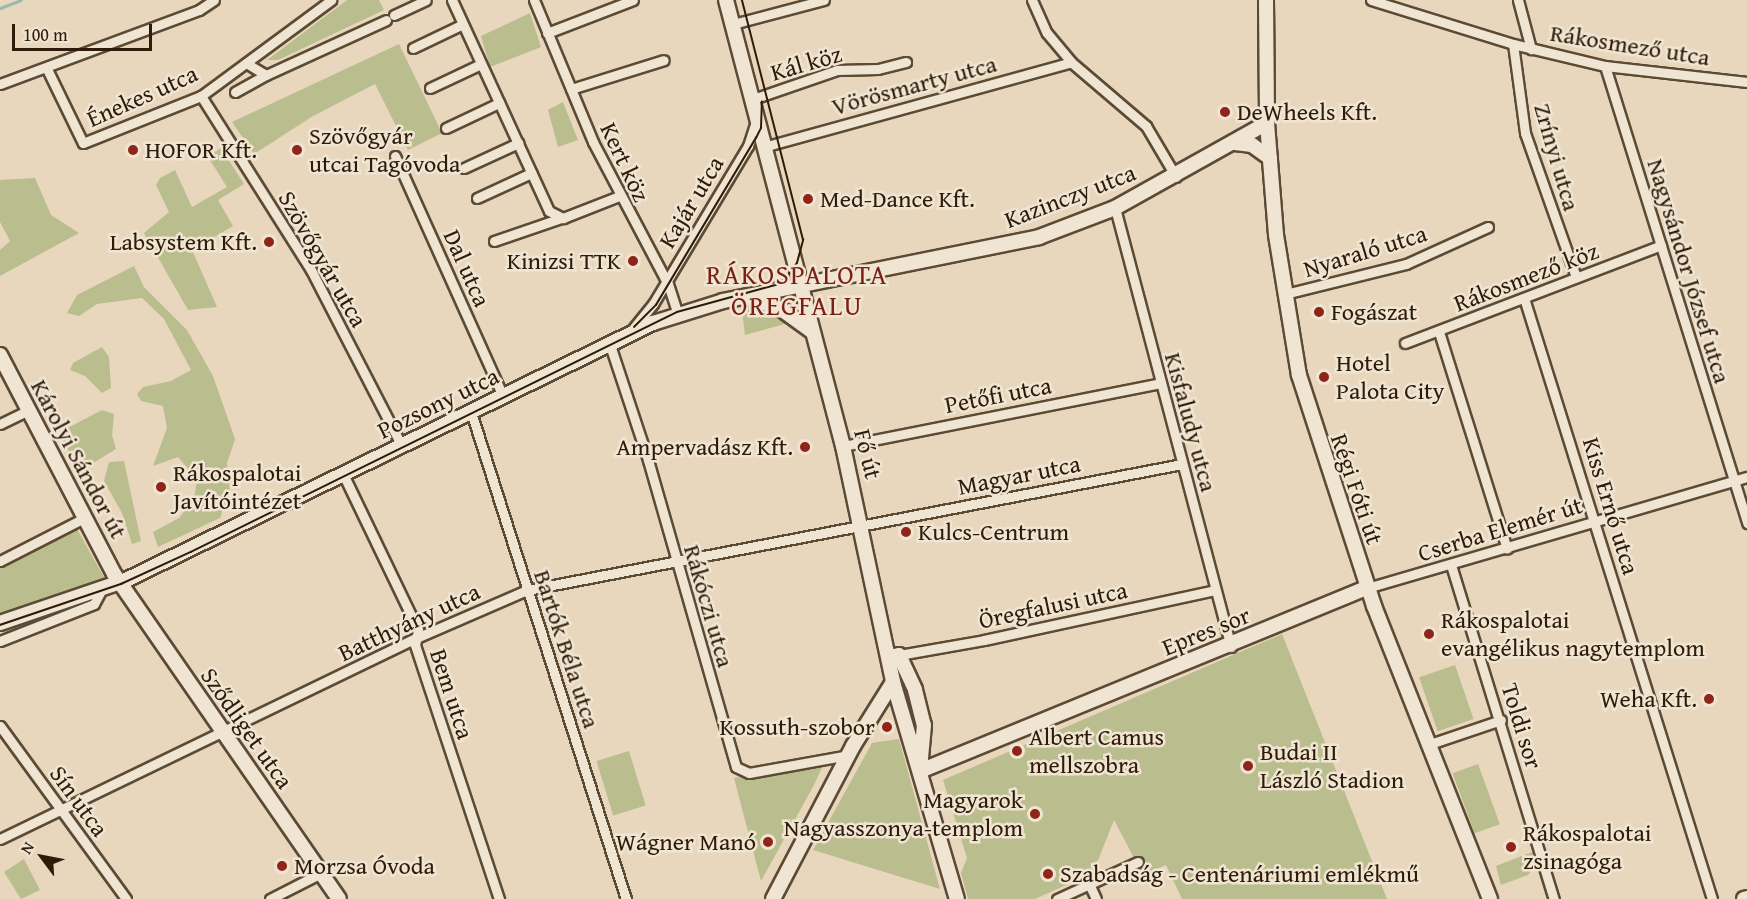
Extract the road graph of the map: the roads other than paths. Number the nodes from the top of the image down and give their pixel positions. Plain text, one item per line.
1 (214, 0) edge
2 (331, 0) edge
3 (426, 0) edge
4 (452, 0) edge
5 (534, 0) edge
6 (633, 0) edge
7 (726, 0) edge
8 (824, 0) edge
9 (1032, 0) edge
10 (1266, 0) edge
11 (1371, 0) edge
12 (1518, 0) edge
13 (463, 24) junction
14 (733, 24) junction
15 (547, 33) junction
16 (1513, 44) junction
17 (413, 48) dead end
18 (1531, 49) junction
19 (664, 60) dead end
20 (906, 62) dead end
21 (1071, 62) junction
22 (246, 63) junction
23 (482, 64) junction
24 (1605, 66) junction
25 (47, 69) junction
26 (267, 75) junction
27 (1747, 82) edge
28 (0, 84) edge
29 (430, 88) dead end
30 (570, 89) junction
31 (235, 92) dead end
32 (201, 96) junction
33 (499, 103) junction
34 (755, 105) junction
35 (1267, 123) junction
36 (446, 128) dead end
37 (518, 143) junction
38 (1235, 143) junction
39 (767, 146) junction
40 (395, 156) dead end
41 (1270, 158) junction
42 (464, 168) dead end
43 (531, 173) junction
44 (1176, 177) junction
45 (619, 196) junction
46 (477, 198) dead end
47 (1115, 208) junction
48 (563, 218) junction
49 (1488, 227) dead end
50 (494, 241) dead end
51 (1661, 245) junction
52 (1576, 277) junction
53 (666, 281) junction
54 (804, 286) junction
55 (1285, 294) junction
56 (744, 297) junction
57 (1524, 298) junction
58 (678, 314) junction
59 (813, 332) junction
60 (1439, 332) junction
61 (625, 337) junction
62 (1405, 343) dead end
63 (610, 345) junction
64 (0, 355) edge
65 (1160, 383) junction
66 (503, 396) junction
67 (28, 410) junction
68 (471, 412) junction
69 (0, 424) edge
70 (402, 446) junction
71 (843, 446) junction
72 (1182, 464) junction
73 (344, 476) junction
74 (1747, 477) edge
75 (1734, 481) junction
76 (84, 518) junction
77 (1596, 521) junction
78 (1747, 523) edge
79 (862, 525) junction
80 (1507, 549) junction
81 (0, 561) edge
82 (676, 564) junction
83 (1451, 565) junction
84 (120, 582) junction
85 (1367, 588) junction
86 (102, 589) junction
87 (527, 590) junction
88 (1215, 590) junction
89 (0, 623) edge
90 (416, 638) junction
91 (0, 641) edge
92 (1231, 647) junction
93 (894, 656) junction
94 (892, 681) junction
95 (1501, 720) junction
96 (0, 726) edge
97 (223, 731) junction
98 (1427, 745) junction
99 (849, 755) junction
100 (920, 771) junction
101 (60, 808) junction
102 (0, 839) edge
103 (1138, 862) dead end
104 (321, 873) junction
105 (1090, 886) junction
106 (126, 899) edge
107 (270, 899) edge
108 (339, 899) edge
109 (499, 899) edge
110 (626, 899) edge
111 (773, 899) edge
112 (957, 899) edge
113 (1057, 899) edge
114 (1096, 899) edge
115 (1490, 899) edge
116 (1554, 899) edge
117 (1712, 899) edge

1 - 25 street
2 - 22 street, Énekes utca
3 - 26 street, Énekes utca
4 - 13 street
5 - 15 street, Kert köz
6 - 15 street
7 - 14 street, Fő út
8 - 14 street
9 - 21 street
10 - 35 street, Régi Fóti út
11 - 16 street, Rákosmező utca
12 - 18 street
13 - 17 street
13 - 23 street
14 - 34 street, Fő út
15 - 30 street, Kert köz
16 - 18 street, Rákosmező utca
16 - 52 street, Zrínyi utca
18 - 24 street, Rákosmező utca
19 - 30 street
20 - 34 street, Kál köz
21 - 39 street, Vörösmarty utca
21 - 44 street
22 - 26 street
22 - 32 street, Énekes utca
23 - 29 street
23 - 33 street
24 - 27 street, Rákosmező utca
24 - 51 street, Nagysándor József utca
25 - 28 street
25 - 32 street, Énekes utca
26 - 31 street, Énekes utca
30 - 45 street, Kert köz
32 - 70 street, Szövőgyár utca
33 - 36 street
33 - 37 street
34 - 39 street, Fő út
34 - 53 street, Kajár utca
35 - 38 street, Kazinczy utca
35 - 41 street, Régi Fóti út
37 - 42 street
37 - 43 street
38 - 41 street
38 - 44 street, Kazinczy utca
39 - 54 street, Fő út
40 - 66 street, Dal utca
41 - 55 street, Régi Fóti út
43 - 46 street
43 - 48 street
44 - 47 street, Kazinczy utca
45 - 48 street
45 - 53 street, Kert köz
47 - 54 street, Kazinczy utca
47 - 65 street, Kisfaludy utca
48 - 50 street
49 - 55 street, Nyaraló utca
51 - 52 street, Rákosmező köz
51 - 75 street, Nagysándor József utca
52 - 57 street, Rákosmező köz
53 - 58 street, Kert köz
53 - 61 street, Kajár utca
54 - 56 street, Pozsony utca
54 - 59 street, Fő út
55 - 85 street, Régi Fóti út
56 - 58 street, Pozsony utca
56 - 59 street
57 - 60 street, Rákosmező köz
57 - 77 street, Kiss Ernő utca
58 - 61 street, Pozsony utca
59 - 71 street, Fő út
60 - 62 street, Rákosmező köz
60 - 80 street
61 - 63 street, Pozsony utca
63 - 66 street, Pozsony utca
63 - 82 street, Rákóczi utca
64 - 67 street, Károlyi Sándor út
65 - 71 street, Petőfi utca
65 - 72 street, Kisfaludy utca
66 - 68 street, Pozsony utca
67 - 69 street
67 - 76 street, Károlyi Sándor út
68 - 70 street, Pozsony utca
68 - 87 street, Bartók Béla utca
70 - 73 street, Pozsony utca
71 - 79 street, Fő út
72 - 79 street, Magyar utca
72 - 88 street, Kisfaludy utca
73 - 84 street, Pozsony utca
73 - 90 street, Bem utca
74 - 75 street, Cserba Elemér út
75 - 77 street, Cserba Elemér út
75 - 78 street, Nagysándor József utca
76 - 81 street
76 - 84 street, Károlyi Sándor út
77 - 80 street, Cserba Elemér út
77 - 117 street, Kiss Ernő utca
79 - 82 street, Batthyány utca
79 - 93 street, Fő út
80 - 83 street, Cserba Elemér út
82 - 87 street, Batthyány utca
82 - 99 street, Rákóczi utca
83 - 85 street, Cserba Elemér út
83 - 95 street, Toldi sor
84 - 86 street, Pozsony utca
84 - 97 street, Sződliget utca
85 - 92 street, Epres sor
85 - 98 street, Régi Fóti út
86 - 89 street, Pozsony utca
86 - 91 street, Pozsony utca
87 - 90 street, Batthyány utca
87 - 110 street, Bartók Béla utca
88 - 92 street, Kisfaludy utca
88 - 93 street, Öregfalusi utca
90 - 97 street, Batthyány utca
90 - 109 street, Bem utca
92 - 100 street, Epres sor
93 - 94 street, Fő út
93 - 100 street
94 - 99 street
94 - 100 street, Fő út
95 - 98 street
95 - 116 street, Toldi sor
96 - 101 street, Sín utca
97 - 101 street, Batthyány utca
97 - 104 street, Sződliget utca
98 - 115 street, Régi Fóti út
99 - 111 street
100 - 112 street, Fő út
101 - 102 street, Batthyány utca
101 - 106 street, Sín utca
103 - 105 street
104 - 107 street
104 - 108 street, Sződliget utca
105 - 113 street
105 - 114 street

